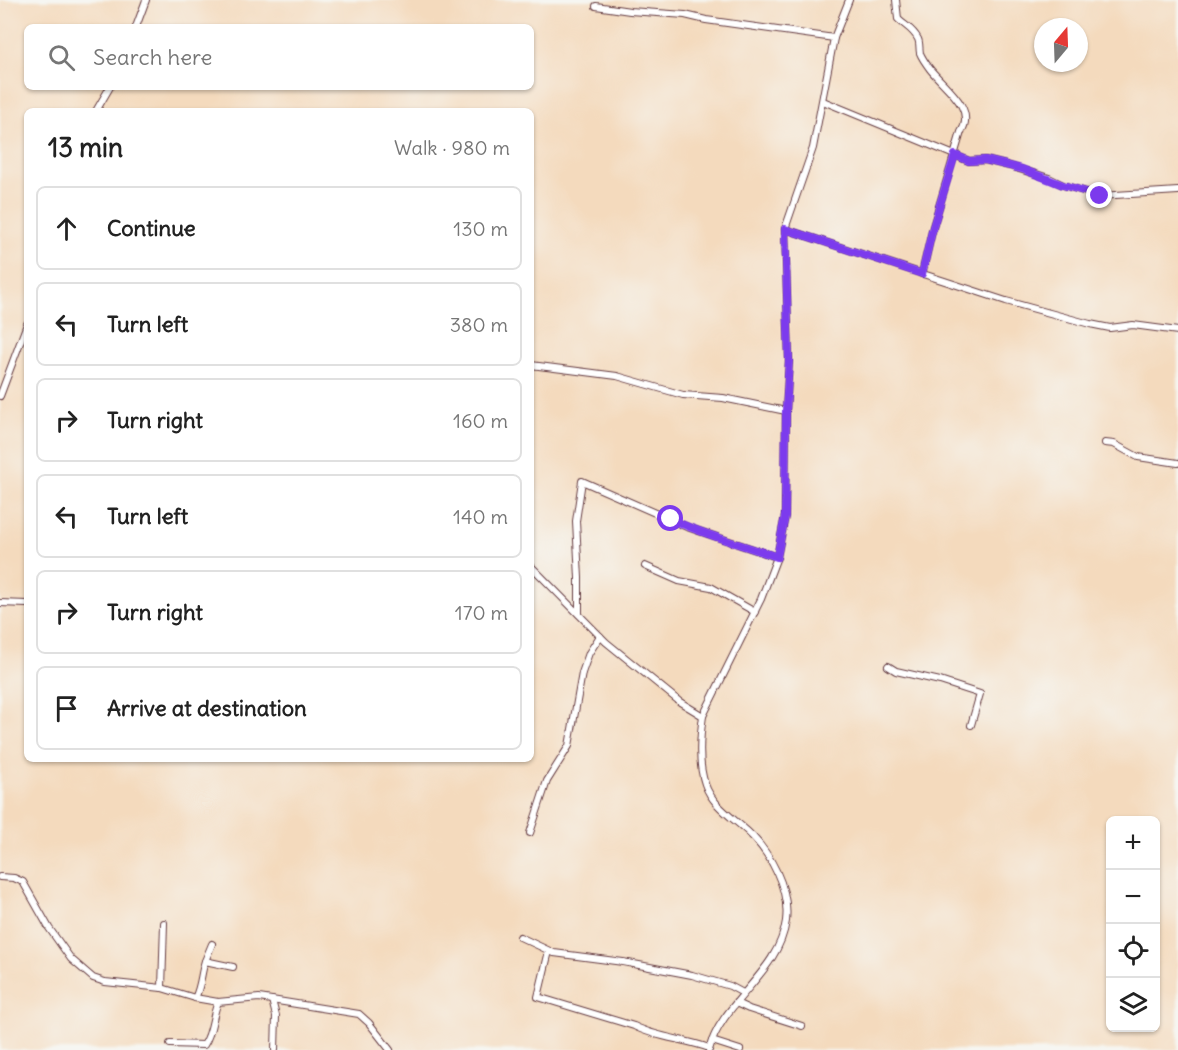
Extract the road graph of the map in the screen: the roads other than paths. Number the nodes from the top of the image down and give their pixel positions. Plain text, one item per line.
1 (146, 0) edge
2 (849, 0) edge
3 (896, 0) edge
4 (596, 6) dead end
5 (137, 24) edge
6 (834, 38) junction
7 (108, 90) edge
8 (823, 102) junction
9 (98, 108) edge
10 (955, 155) junction
11 (1178, 191) edge
12 (785, 229) junction
13 (922, 274) junction
14 (1178, 331) edge
15 (24, 332) edge
16 (534, 365) edge
17 (0, 396) edge
18 (786, 411) junction
19 (1105, 443) dead end
20 (1178, 463) edge
21 (777, 557) junction
22 (645, 566) dead end
23 (534, 569) edge
24 (0, 603) edge
25 (24, 604) edge
26 (755, 612) junction
27 (579, 614) junction
28 (600, 636) junction
29 (888, 666) dead end
30 (703, 716) junction
31 (971, 725) dead end
32 (530, 833) dead end
33 (0, 877) edge
34 (164, 923) dead end
35 (520, 938) dead end
36 (212, 944) dead end
37 (549, 951) junction
38 (205, 961) junction
39 (233, 967) dead end
40 (162, 988) junction
41 (743, 993) junction
42 (195, 998) junction
43 (272, 1000) junction
44 (218, 1002) junction
45 (736, 1003) junction
46 (802, 1026) dead end
47 (170, 1044) dead end
48 (710, 1046) edge
49 (275, 1050) edge
50 (390, 1050) edge
51 (740, 1050) edge

1 - 5 street
2 - 6 street
3 - 10 street
4 - 6 street
6 - 8 street
7 - 9 street
8 - 10 street
8 - 12 street
10 - 11 street
10 - 13 street
12 - 13 street
12 - 18 street
13 - 14 street
15 - 17 street
16 - 18 street
18 - 21 street
19 - 20 street
21 - 26 street
21 - 27 street
22 - 26 street
23 - 27 street
24 - 25 street
26 - 30 street
27 - 28 street
28 - 30 street
28 - 32 street
29 - 31 street
30 - 41 street
33 - 40 street
34 - 40 street
35 - 37 street
36 - 38 street
37 - 41 street
37 - 48 street
38 - 39 street
38 - 42 street
40 - 42 street
41 - 45 street
42 - 44 street
43 - 44 street
43 - 49 street
43 - 50 street
44 - 47 street
45 - 46 street
45 - 48 street
48 - 51 street

